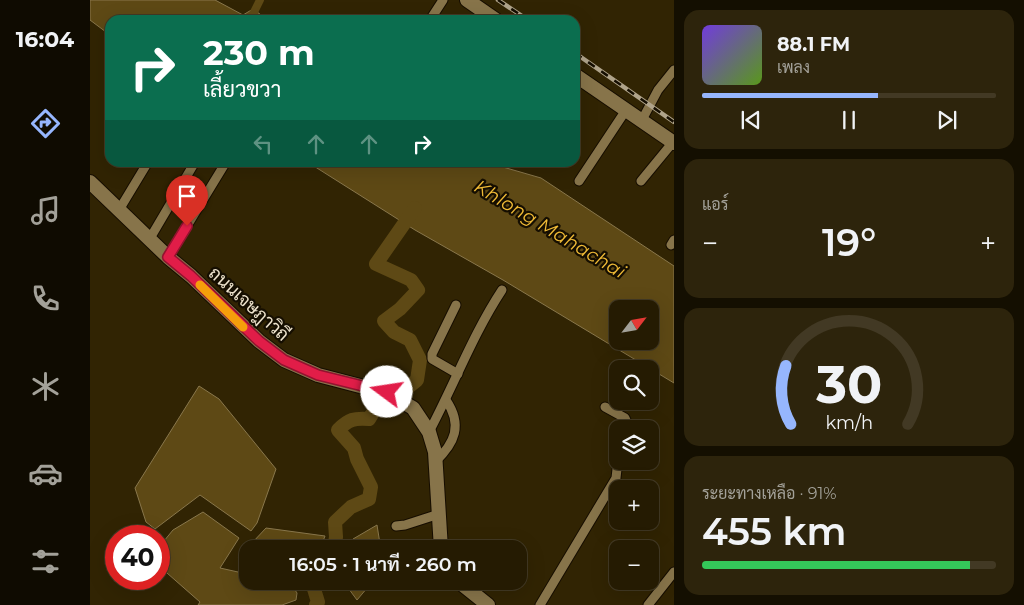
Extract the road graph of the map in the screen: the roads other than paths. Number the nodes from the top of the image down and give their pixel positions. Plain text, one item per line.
1 (443, 0) edge
2 (466, 0) edge
3 (433, 15) edge
4 (488, 15) edge
5 (674, 70) edge
6 (580, 82) edge
7 (626, 110) junction
8 (642, 120) junction
9 (673, 142) edge
10 (145, 167) edge
11 (192, 167) edge
12 (223, 167) edge
13 (579, 181) dead end
14 (641, 181) dead end
15 (90, 182) edge
16 (119, 210) junction
17 (150, 240) junction
18 (168, 257) junction
19 (502, 290) dead end
20 (456, 305) dead end
21 (458, 374) junction
22 (446, 400) junction
23 (605, 407) dead end
24 (627, 420) edge
25 (429, 432) junction
26 (436, 462) junction
27 (617, 470) edge
28 (440, 514) junction
29 (396, 526) dead end
30 (441, 540) edge
31 (674, 572) edge
32 (469, 590) edge
33 (488, 605) edge
34 (540, 605) edge
35 (648, 605) edge

1 - 3 street
2 - 4 street
5 - 8 street
6 - 7 street
7 - 8 street
7 - 13 street
8 - 9 street
9 - 14 street
10 - 16 street
11 - 17 street
12 - 18 street
15 - 16 street, ถนนเจษฎาวิถี
16 - 17 street, ถนนเจษฎาวิถี
17 - 18 street, ถนนเจษฎาวิถี
18 - 25 street, ถนนเจษฎาวิถี
19 - 21 street
20 - 21 street
21 - 22 street
22 - 25 street
22 - 26 street
23 - 24 street
25 - 26 street, ถนนเจษฎาวิถี
26 - 28 street, ถนนเจษฎาวิถี
27 - 34 street
28 - 29 street
28 - 30 street, ถนนเจษฎาวิถี
31 - 35 street
32 - 33 street

